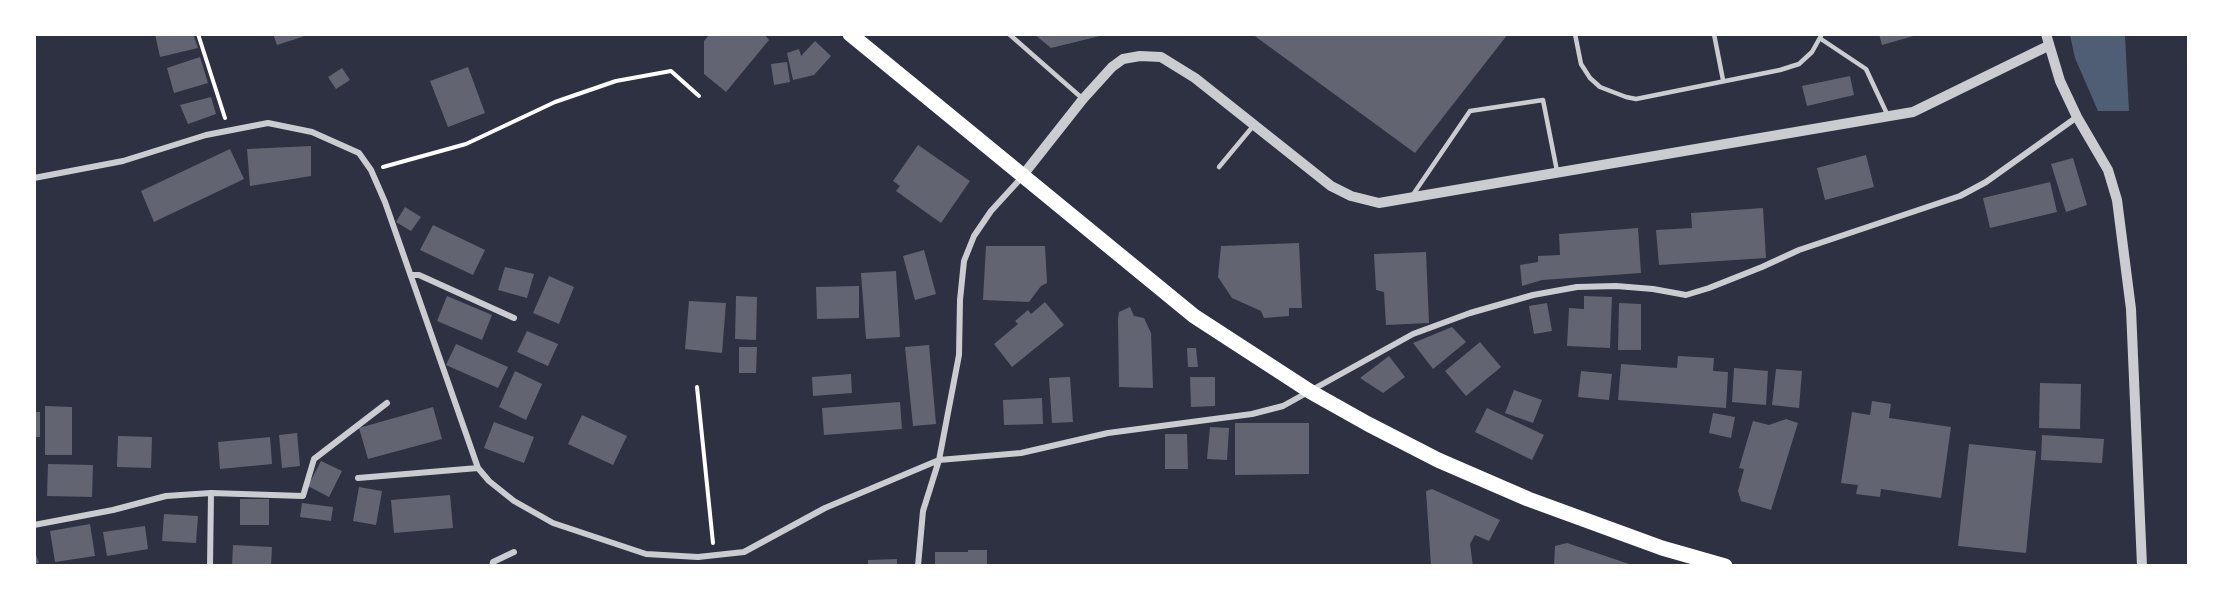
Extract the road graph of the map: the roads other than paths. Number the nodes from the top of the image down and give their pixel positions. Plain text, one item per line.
1 (850, 34) edge
2 (1009, 34) edge
3 (1575, 34) edge
4 (1714, 34) edge
5 (2046, 34) edge
6 (1822, 37) edge
7 (2048, 46) junction
8 (1724, 80) junction
9 (1083, 99) junction
10 (1888, 116) junction
11 (2077, 117) junction
12 (1254, 125) junction
13 (1219, 167) dead end
14 (1557, 173) junction
15 (1023, 175) junction
16 (34, 178) edge
17 (1410, 198) junction
18 (411, 275) junction
19 (514, 318) dead end
20 (1311, 392) junction
21 (387, 403) dead end
22 (939, 460) junction
23 (478, 468) junction
24 (358, 478) dead end
25 (212, 493) junction
26 (34, 525) edge
27 (514, 552) dead end
28 (210, 566) edge
29 (492, 566) edge
30 (918, 566) edge
31 (1725, 566) edge
32 (2142, 566) edge

1 - 15 main road
2 - 9 lane
3 - 8 lane
4 - 8 lane
5 - 7 street
6 - 8 lane
6 - 10 lane
7 - 10 street
7 - 11 street
9 - 12 street
9 - 15 street
10 - 14 street
11 - 20 street
11 - 32 street
12 - 13 lane
12 - 17 street
14 - 17 street
14 - 17 lane
15 - 20 main road
15 - 22 street
16 - 18 street
18 - 19 street
18 - 23 street
20 - 22 street
20 - 31 main road
21 - 25 street
22 - 23 street
22 - 30 street
23 - 24 street
25 - 26 street
25 - 28 street
27 - 29 street

